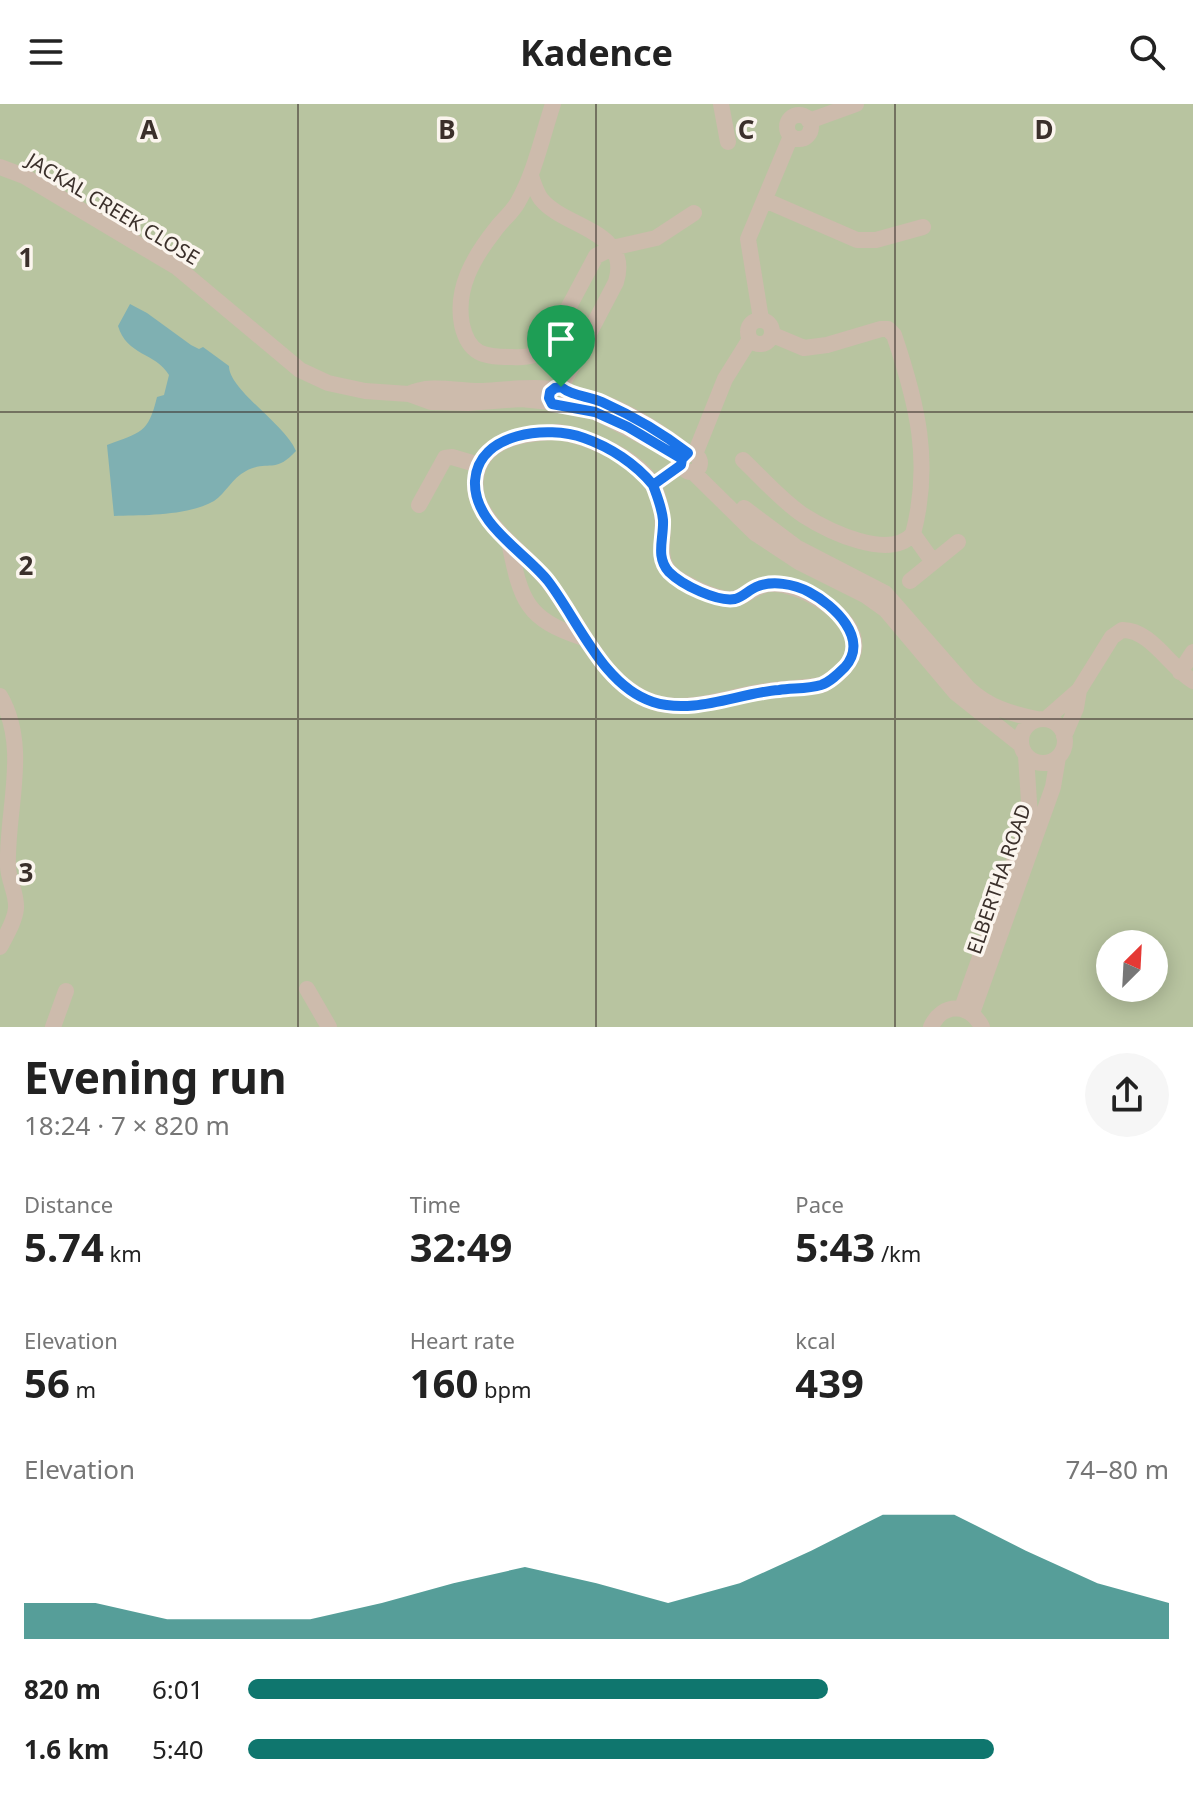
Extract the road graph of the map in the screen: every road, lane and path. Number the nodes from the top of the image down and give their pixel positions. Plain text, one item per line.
1 (553, 104) edge
2 (721, 104) edge
3 (856, 104) edge
4 (728, 142) dead end
5 (0, 167) edge
6 (531, 176) junction
7 (765, 200) junction
8 (551, 207) junction
9 (515, 209) junction
10 (694, 213) dead end
11 (923, 227) dead end
12 (612, 248) junction
13 (761, 319) junction
14 (773, 335) junction
15 (750, 339) junction
16 (558, 395) junction
17 (743, 460) dead end
18 (690, 461) junction
19 (479, 465) junction
20 (653, 485) junction
21 (419, 505) dead end
22 (913, 534) junction
23 (509, 542) junction
24 (958, 542) dead end
25 (933, 562) junction
26 (910, 581) dead end
27 (584, 638) junction
28 (1193, 652) edge
29 (1186, 676) edge
30 (1079, 690) junction
31 (0, 696) edge
32 (1041, 719) junction
33 (1064, 736) junction
34 (1023, 750) junction
35 (1058, 757) junction
36 (0, 947) edge
37 (307, 989) dead end
38 (66, 991) dead end
39 (972, 1016) edge
40 (53, 1027) edge
41 (329, 1027) edge
42 (931, 1027) edge

1 - 6 street
2 - 4 street
3 - 7 street
5 - 16 street, JACKAL CREEK CLOSE
6 - 8 street
6 - 9 street
7 - 11 street
7 - 13 street
8 - 9 street
8 - 12 street
9 - 12 street
10 - 12 street
12 - 16 street
13 - 14 street
13 - 15 street
14 - 15 street
14 - 22 street
15 - 18 street
16 - 18 street, JACKAL CREEK CLOSE
17 - 22 street
18 - 20 street
18 - 32 street, JACKAL CREEK CLOSE
18 - 34 street, JACKAL CREEK CLOSE
19 - 20 street
19 - 21 street
19 - 23 street
20 - 27 street
22 - 25 street
23 - 27 street
23 - 27 street
24 - 25 street
25 - 26 street
28 - 29 street
29 - 30 street
30 - 32 street
30 - 33 street
31 - 36 street
32 - 33 street
32 - 34 street
33 - 35 street
34 - 35 street
34 - 39 street, ELBERTHA ROAD
35 - 39 street, ELBERTHA ROAD
37 - 41 street
38 - 40 street
39 - 42 street

